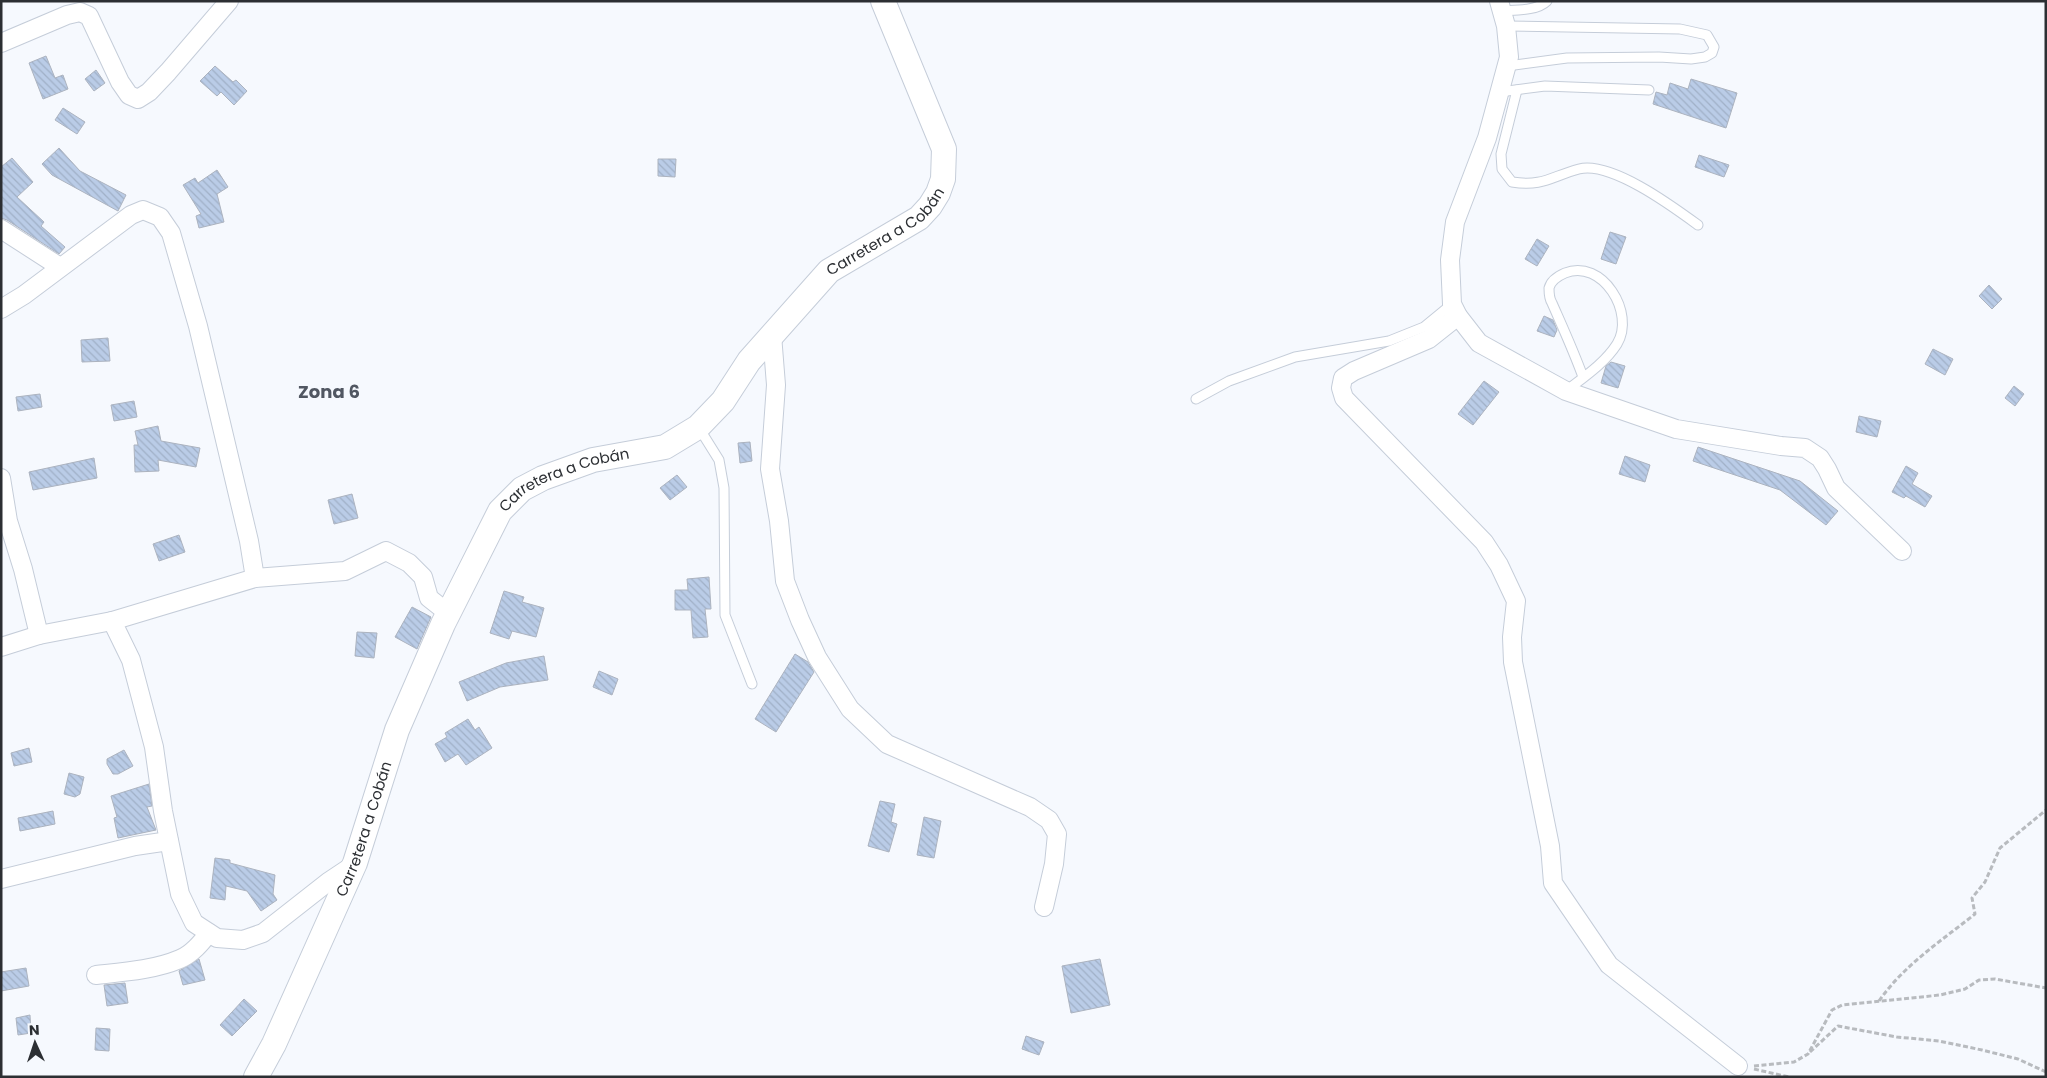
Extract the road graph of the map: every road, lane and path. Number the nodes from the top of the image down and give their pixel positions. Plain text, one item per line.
1 (229, 1) edge
2 (883, 1) edge
3 (1547, 1) edge
4 (1502, 13) edge
5 (1, 43) edge
6 (1507, 66) junction
7 (1649, 90) dead end
8 (1508, 91) junction
9 (1698, 225) dead end
10 (1, 229) edge
11 (60, 267) junction
12 (1, 309) edge
13 (1455, 310) junction
14 (772, 336) junction
15 (1583, 377) junction
16 (1566, 391) junction
17 (1196, 399) dead end
18 (698, 427) junction
19 (1, 478) edge
20 (1902, 551) dead end
21 (255, 578) junction
22 (448, 613) junction
23 (112, 621) junction
24 (39, 635) junction
25 (1, 647) edge
26 (752, 684) dead end
27 (2046, 810) edge
28 (169, 841) junction
29 (355, 864) junction
30 (1, 879) edge
31 (1044, 907) dead end
32 (209, 933) junction
33 (96, 975) dead end
34 (2046, 988) edge
35 (1879, 1002) junction
36 (1808, 1054) junction
37 (1738, 1066) junction
38 (2046, 1072) edge
39 (256, 1077) edge
40 (1789, 1077) edge

1 - 5 street
2 - 14 street, Carretera a Cobán
3 - 4 lane
4 - 6 street
4 - 6 lane
6 - 8 street
7 - 8 lane
8 - 9 lane
8 - 13 street
10 - 11 street
11 - 12 street
11 - 21 street
13 - 16 street
13 - 17 lane
13 - 37 street
14 - 18 street, Carretera a Cobán
14 - 31 street
15 - 15 lane
15 - 16 lane
16 - 20 street
18 - 22 street, Carretera a Cobán
18 - 26 lane
19 - 24 street
21 - 22 street
21 - 23 street
22 - 29 street, Carretera a Cobán
23 - 24 street
23 - 28 street
24 - 25 street
27 - 35 path
28 - 30 street
28 - 32 street
29 - 32 street
29 - 39 street, Carretera a Cobán
32 - 33 street
34 - 35 path
35 - 36 path
36 - 37 path
36 - 38 path
37 - 40 path

